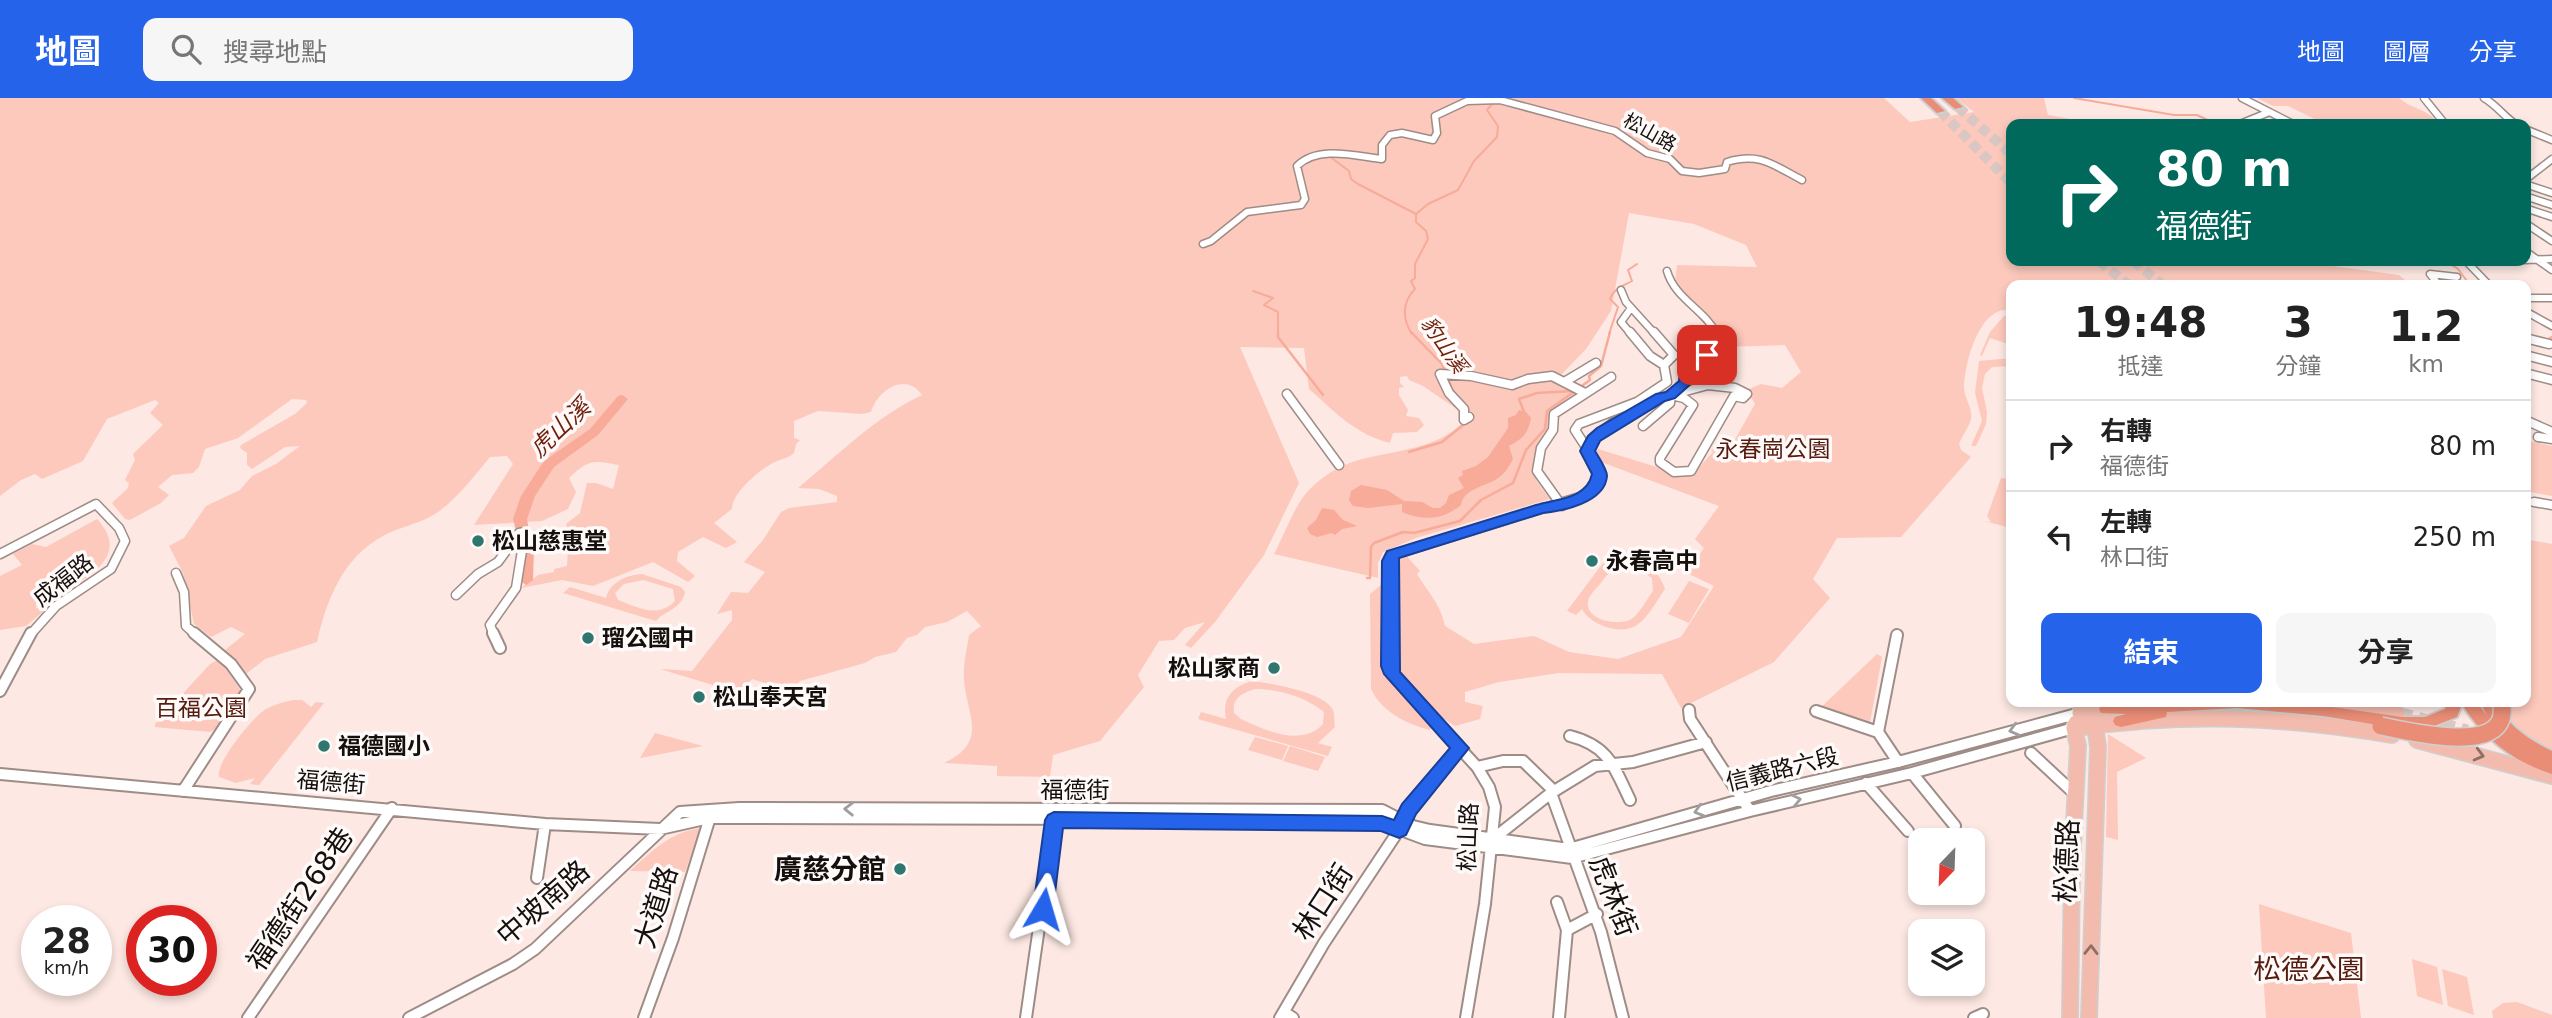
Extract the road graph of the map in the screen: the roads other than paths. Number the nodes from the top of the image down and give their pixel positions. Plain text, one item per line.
1 (1926, 98) edge
2 (1947, 98) edge
3 (2242, 98) edge
4 (2424, 98) edge
5 (2484, 98) edge
6 (1958, 107) tunnel mouth
7 (1940, 111) tunnel mouth
8 (2267, 113) junction
9 (2252, 119) edge
10 (2281, 119) edge
11 (2441, 119) edge
12 (2508, 119) edge
13 (2531, 131) edge
14 (2552, 140) edge
15 (2552, 159) edge
16 (2531, 177) edge
17 (1802, 180) dead end
18 (2531, 184) edge
19 (2552, 193) edge
20 (2531, 199) edge
21 (2552, 205) edge
22 (2531, 210) edge
23 (2552, 217) edge
24 (2531, 227) edge
25 (2552, 241) edge
26 (1203, 244) dead end
27 (2531, 255) edge
28 (2538, 259) junction
29 (2552, 259) edge
30 (2531, 260) edge
31 (2471, 266) edge
32 (2552, 270) edge
33 (1667, 271) dead end
34 (2457, 277) dead end
35 (2435, 280) edge
36 (2484, 280) edge
37 (1622, 290) dead end
38 (2531, 298) edge
39 (2550, 299) edge
40 (1631, 308) junction
41 (2531, 314) edge
42 (2550, 324) edge
43 (2531, 340) edge
44 (2549, 344) dead end
45 (2531, 357) edge
46 (2552, 362) edge
47 (1596, 363) dead end
48 (1664, 365) junction
49 (2531, 375) edge
50 (1611, 377) dead end
51 (2552, 380) edge
52 (1566, 381) junction
53 (1581, 390) junction
54 (1682, 393) junction
55 (1287, 394) dead end
56 (1671, 395) junction
57 (1469, 417) dead end
58 (2531, 424) edge
59 (1643, 426) dead end
60 (2538, 437) dead end
61 (2551, 438) edge
62 (1588, 451) junction
63 (1339, 465) dead end
64 (2533, 502) dead end
65 (2552, 505) edge
66 (1562, 506) junction
67 (0, 554) edge
68 (176, 573) dead end
69 (456, 595) dead end
70 (1897, 635) dead end
71 (500, 648) dead end
72 (0, 691) edge
73 (2081, 707) edge
74 (2118, 707) edge
75 (2144, 707) edge
76 (2291, 707) edge
77 (2357, 707) edge
78 (2453, 707) edge
79 (2473, 707) edge
80 (2491, 707) edge
81 (2502, 707) edge
82 (2107, 709) junction
83 (1689, 710) dead end
84 (1816, 711) dead end
85 (2397, 714) tunnel mouth
86 (2120, 721) junction
87 (2095, 726) junction
88 (2074, 728) junction
89 (1878, 732) junction
90 (1570, 736) dead end
91 (1706, 742) junction
92 (1460, 748) junction
93 (2031, 753) dead end
94 (2552, 758) edge
95 (1898, 762) junction
96 (1612, 765) junction
97 (1476, 767) junction
98 (2552, 768) edge
99 (1912, 773) junction
100 (0, 774) edge
101 (2552, 776) edge
102 (1866, 783) junction
103 (183, 791) junction
104 (1553, 792) junction
105 (2076, 795) junction
106 (1744, 799) junction
107 (1630, 800) dead end
108 (393, 808) junction
109 (1750, 811) junction
110 (711, 814) junction
111 (1055, 816) junction
112 (545, 824) junction
113 (1401, 826) junction
114 (1955, 826) dead end
115 (660, 829) junction
116 (1908, 831) dead end
117 (1492, 844) junction
118 (1571, 854) junction
119 (537, 878) dead end
120 (1557, 902) dead end
121 (1597, 914) junction
122 (1567, 930) junction
123 (1286, 1016) edge
124 (248, 1018) edge
125 (409, 1018) edge
126 (644, 1018) edge
127 (1026, 1018) edge
128 (1466, 1018) edge
129 (1559, 1018) edge
130 (1623, 1018) edge
131 (2070, 1018) edge
132 (2089, 1018) edge

1 - 7 highway
2 - 6 highway
3 - 8 street
4 - 11 street
5 - 12 street
8 - 9 street
8 - 10 street
13 - 14 street
15 - 16 street
17 - 26 street, 松山路
18 - 19 street
20 - 21 street
22 - 23 street
24 - 25 street
27 - 28 street
28 - 29 street
28 - 30 street
28 - 32 street
31 - 36 street
33 - 54 street
34 - 35 street
37 - 40 street
38 - 39 street
40 - 48 street
40 - 48 street
41 - 42 street
43 - 44 street
45 - 46 street
47 - 52 street
48 - 62 street
49 - 51 street
50 - 53 street
52 - 53 street
52 - 57 street
53 - 66 street
54 - 54 street
54 - 56 street
55 - 63 street
56 - 59 street
56 - 62 street
58 - 61 street
60 - 61 street
62 - 66 street, 松山路
64 - 65 street
66 - 92 street, 松山路
67 - 72 street, 成福路
68 - 103 street
69 - 71 street
70 - 89 street
73 - 82 main road
73 - 87 main road
73 - 88 main road, 松德路
73 -> 95 street, 信義路六段
74 - 82 main road
75 - 82 highway
76 - 78 highway
77 - 85 main road
79 - 98 highway
80 - 94 highway
81 - 86 highway, bridge
83 - 91 street
84 - 89 street
86 - 87 main road
86 -> 101 main road
87 - 88 main road
132 -> 87 main road, 松德路
88 - 99 street, 信義路六段
88 - 105 main road, 松德路
89 - 95 street
90 - 96 street
91 - 96 street
91 - 106 street
92 - 97 street, 松山路
92 - 113 street, 林口街
93 - 105 street
95 - 106 street, 信義路六段
96 - 104 street
96 - 107 street
97 - 104 street
97 - 117 street, 松山路
99 - 102 street, 信義路六段
99 - 114 street
100 - 103 street, 福德街
109 -> 102 street, 信義路六段
102 - 116 street
103 - 108 street, 福德街
104 - 117 street
104 - 118 street, 虎林街
105 - 131 main road, 松德路
106 - 109 street
106 -> 118 street, 信義路六段
108 - 112 street, 福德街
108 - 124 street, 福德街268巷
109 - 118 street, 信義路六段
110 - 111 street, 福德街
110 - 115 street, 福德街
110 - 126 street, 大道路
111 - 113 street, 福德街
111 - 127 street
112 - 115 street, 福德街
112 - 119 street
113 - 117 street, 福德街
113 - 123 street, 林口街
115 - 125 street, 中坡南路
117 - 118 street, 信義路六段
117 - 128 street, 松山路
118 - 121 street, 虎林街
120 - 122 street
121 - 122 street
121 - 130 street, 虎林街
122 - 129 street

